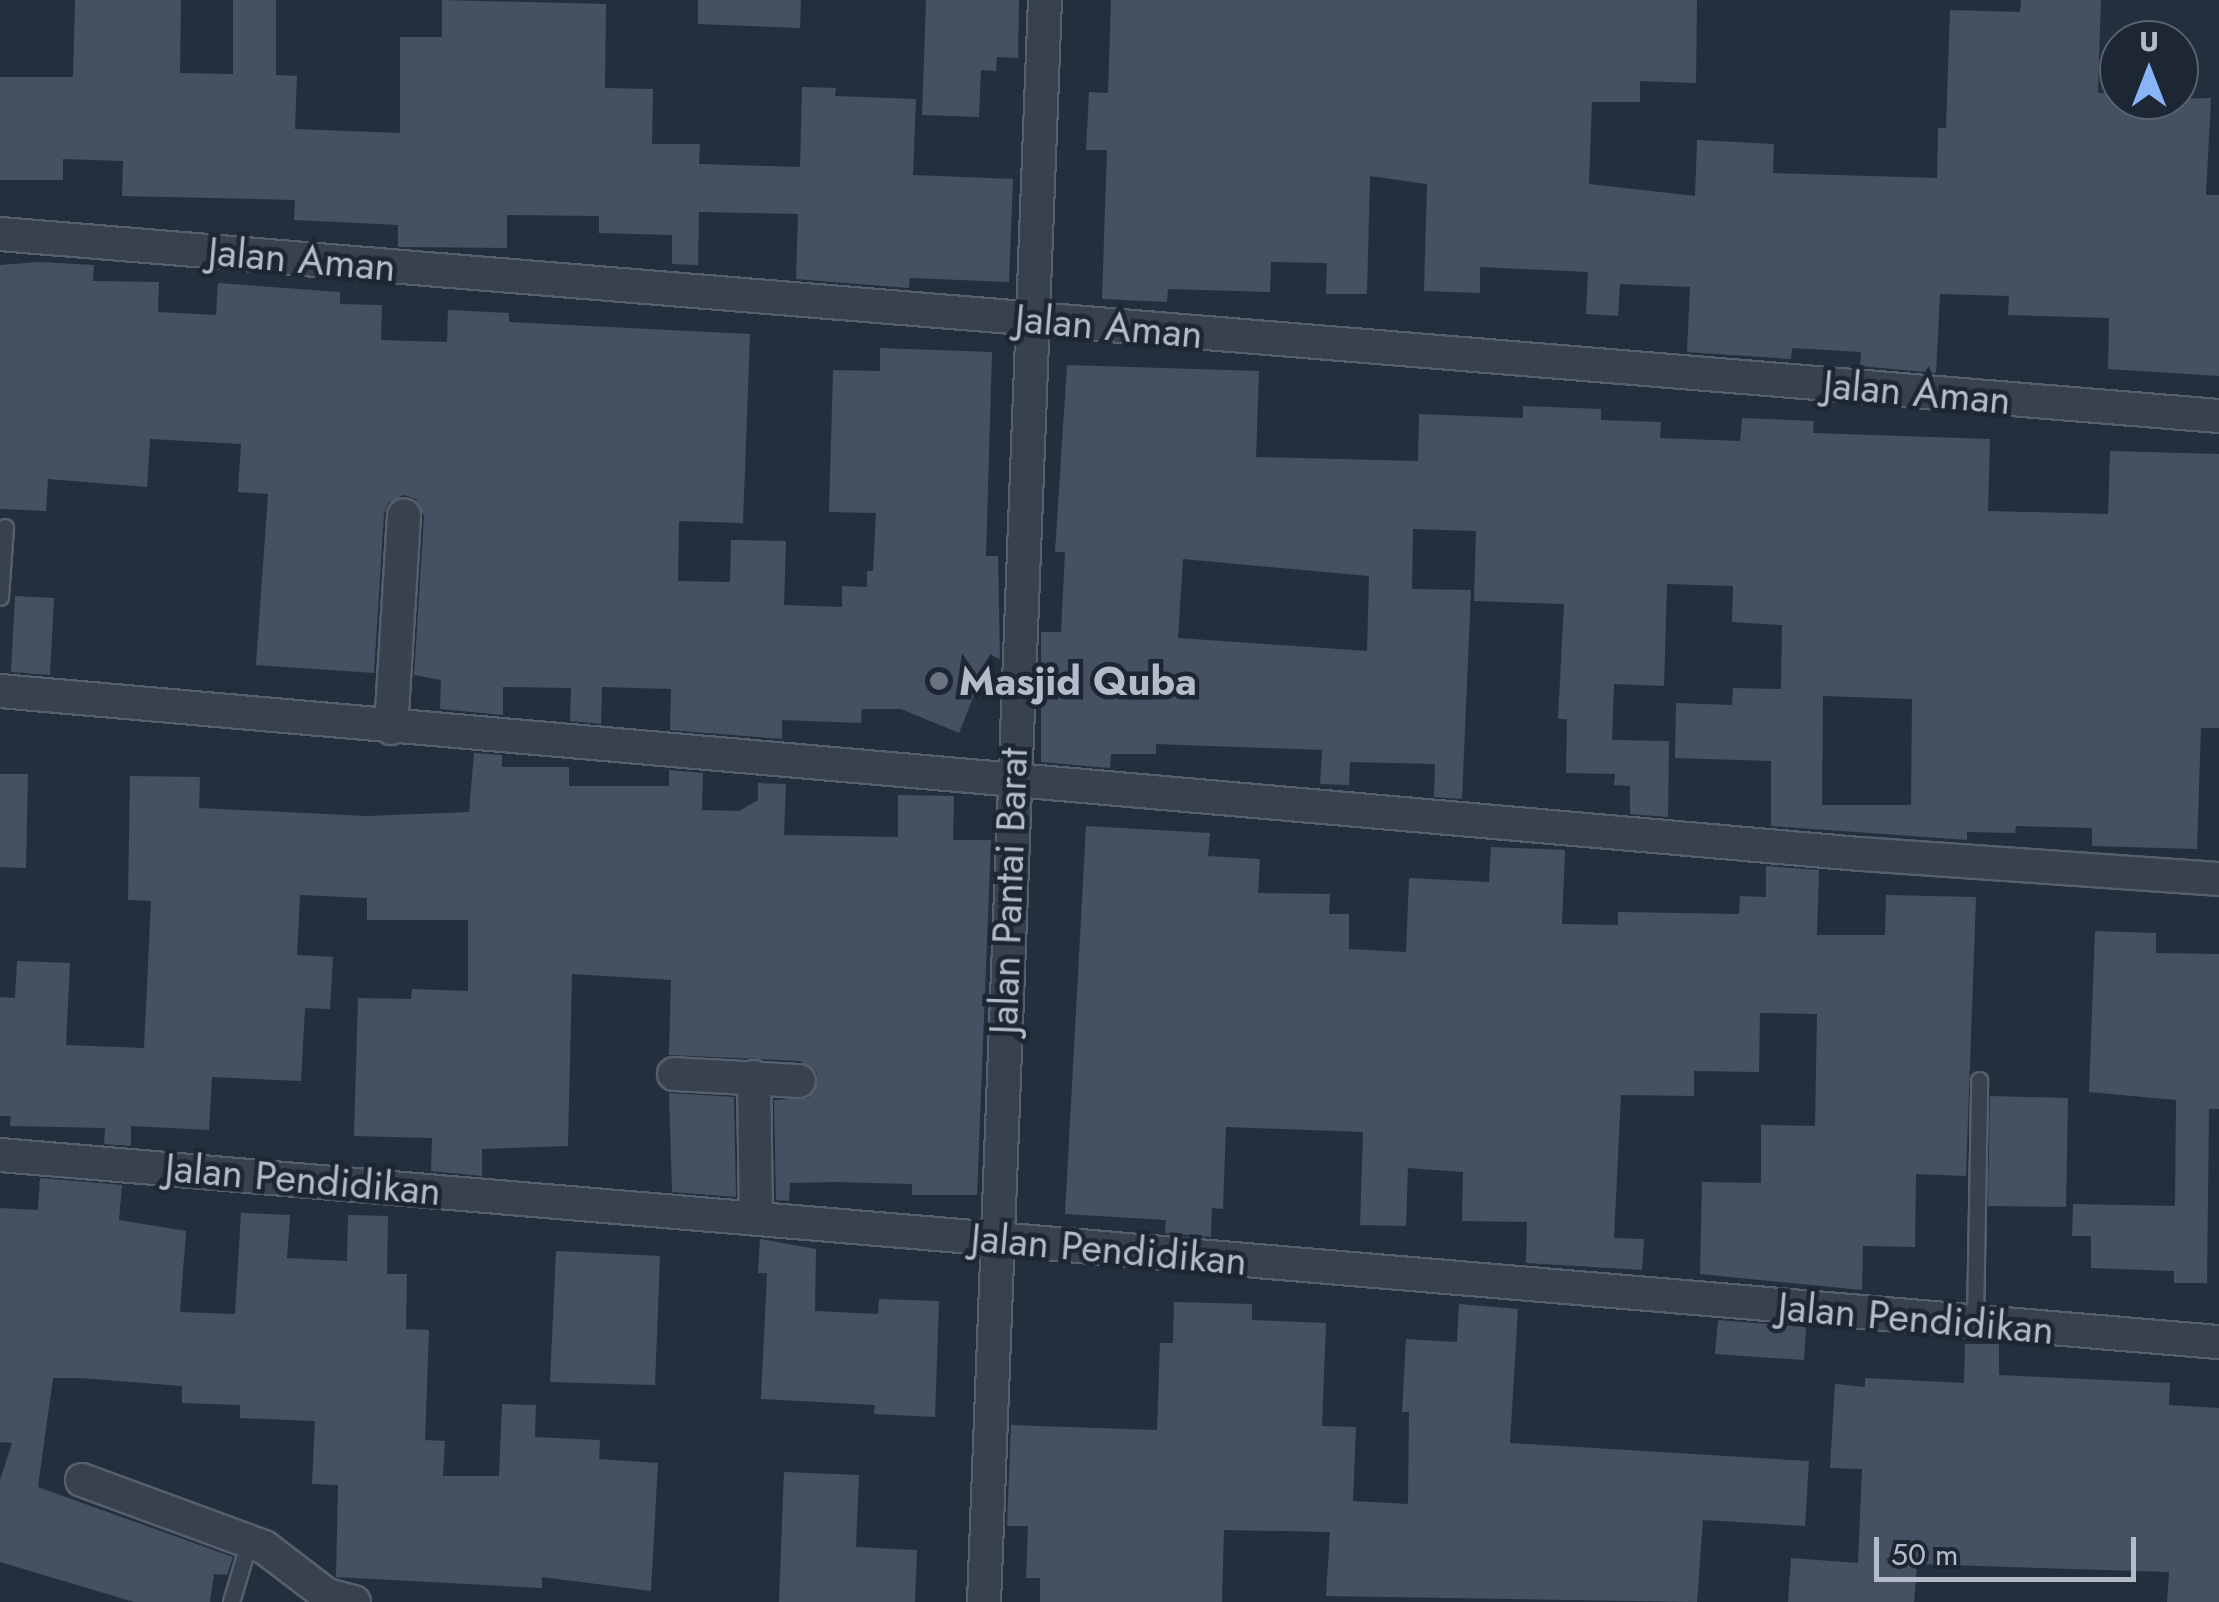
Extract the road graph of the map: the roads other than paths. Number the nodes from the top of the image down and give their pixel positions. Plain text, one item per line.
1 (1045, 0) edge
2 (0, 234) edge
3 (1030, 318) junction
4 (2219, 416) edge
5 (404, 516) dead end
6 (5, 527) dead end
7 (0, 597) edge
8 (0, 691) edge
9 (391, 728) junction
10 (1011, 780) junction
11 (2219, 880) edge
12 (674, 1074) dead end
13 (754, 1077) junction
14 (1979, 1080) dead end
15 (799, 1081) dead end
16 (0, 1155) edge
17 (756, 1215) junction
18 (999, 1240) junction
19 (1975, 1324) junction
20 (2219, 1342) edge
21 (82, 1480) dead end
22 (191, 1521) junction
23 (231, 1602) edge
24 (354, 1602) edge
25 (984, 1602) edge

1 - 3 street, Jalan Pantai Barat
2 - 3 street, Jalan Aman
3 - 4 street, Jalan Aman
3 - 10 street, Jalan Pantai Barat
5 - 9 street
6 - 7 lane
8 - 9 street
9 - 10 street
10 - 11 street
10 - 18 street, Jalan Pantai Barat
12 - 13 street
13 - 15 street
13 - 17 street
14 - 19 lane
16 - 17 street, Jalan Pendidikan
17 - 18 street, Jalan Pendidikan
18 - 19 street, Jalan Pendidikan
18 - 25 street, Jalan Pantai Barat
19 - 20 street, Jalan Pendidikan
21 - 22 street
22 - 23 lane
22 - 24 street

